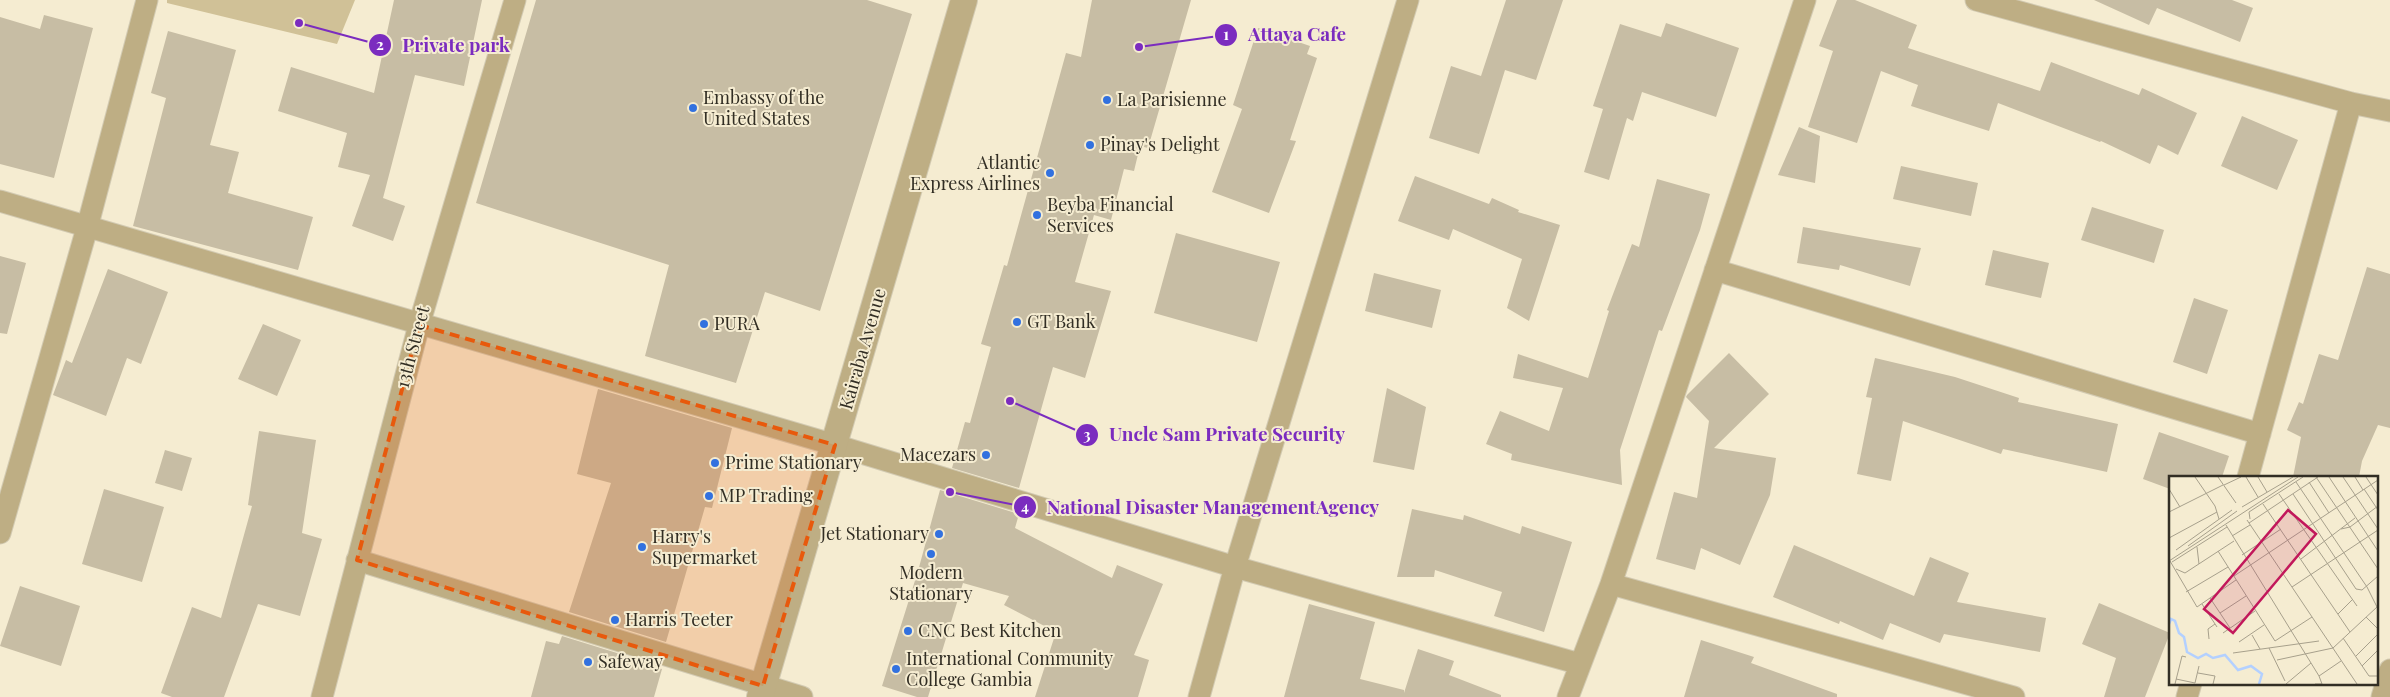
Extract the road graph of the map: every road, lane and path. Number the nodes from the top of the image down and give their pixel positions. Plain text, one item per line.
1 (148, 0) edge
2 (515, 0) edge
3 (964, 0) edge
4 (1408, 0) edge
5 (1805, 0) edge
6 (1976, 0) edge
7 (2351, 103) junction
8 (2390, 111) edge
9 (0, 201) edge
10 (87, 228) junction
11 (1715, 270) junction
12 (419, 325) junction
13 (2260, 434) junction
14 (835, 445) junction
15 (2248, 476) edge
16 (0, 533) edge
17 (357, 560) junction
18 (1234, 567) junction
19 (1610, 584) junction
20 (1580, 664) junction
21 (2390, 670) edge
22 (2191, 684) edge
23 (762, 692) edge
24 (322, 697) edge
25 (802, 697) edge
26 (1199, 697) edge
27 (1568, 697) edge
28 (2014, 697) edge
29 (2187, 697) edge
30 (2382, 697) edge

1 - 10 street
2 - 12 street, 13th Street
3 - 14 street, Kairaba Avenue
4 - 18 street
5 - 11 street
6 - 7 street
7 - 8 street
7 - 13 street
9 - 10 street
10 - 12 street
10 - 16 street
11 - 13 street
11 - 19 street
12 - 14 street
12 - 17 street, 13th Street
13 - 15 street
14 - 18 street
14 - 23 street, Kairaba Avenue
17 - 23 street
17 - 24 street, 13th Street
18 - 20 street
18 - 26 street
19 - 20 street
19 - 28 street
20 - 27 street
21 - 30 street
22 - 29 street
23 - 25 street

